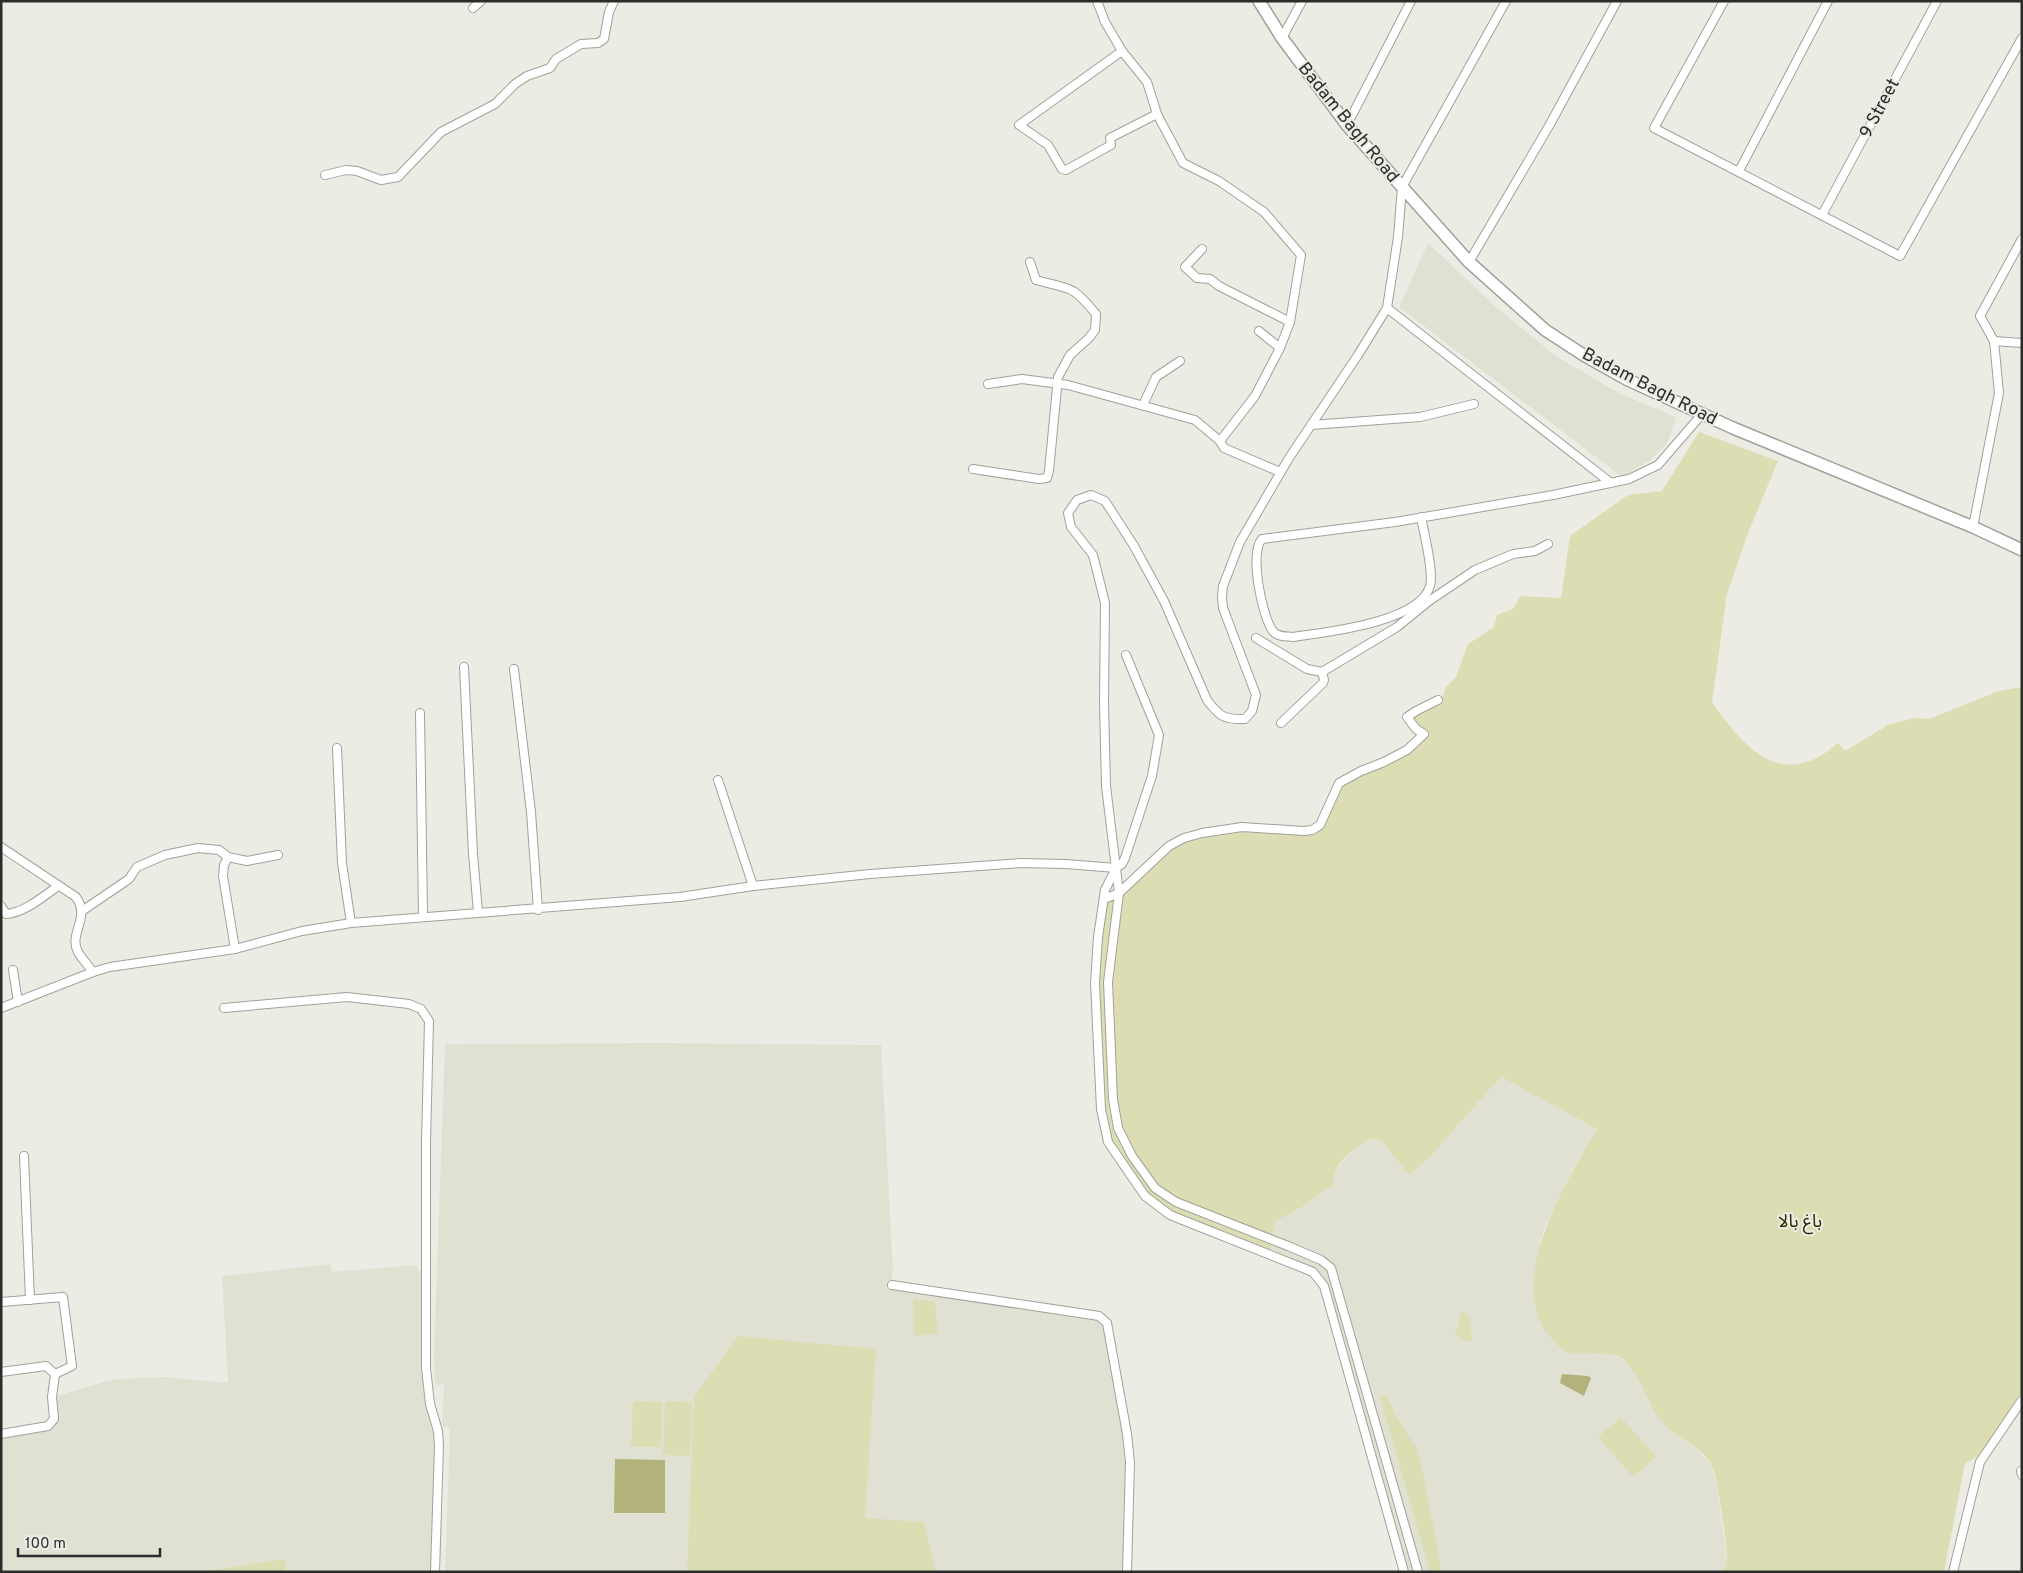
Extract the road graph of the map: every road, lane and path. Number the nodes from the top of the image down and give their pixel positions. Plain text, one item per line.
1 (481, 1) edge
2 (614, 1) edge
3 (1097, 1) edge
4 (1259, 1) edge
5 (1302, 1) edge
6 (1411, 1) edge
7 (1506, 1) edge
8 (1617, 1) edge
9 (1724, 1) edge
10 (1828, 1) edge
11 (1937, 1) edge
12 (473, 8) dead end
13 (1282, 38) junction
14 (2022, 38) edge
15 (1122, 51) junction
16 (1157, 114) junction
17 (1347, 125) junction
18 (1739, 171) junction
19 (325, 175) dead end
20 (1402, 187) junction
21 (1822, 215) junction
22 (2022, 239) edge
23 (1202, 250) dead end
24 (1030, 262) dead end
25 (1469, 262) junction
26 (1387, 308) junction
27 (1290, 322) junction
28 (1259, 332) dead end
29 (1994, 341) junction
30 (2022, 343) edge
31 (1280, 348) junction
32 (1180, 361) dead end
33 (988, 384) dead end
34 (1058, 385) junction
35 (1474, 404) dead end
36 (1143, 405) junction
37 (1703, 413) junction
38 (1311, 425) junction
39 (1220, 441) junction
40 (973, 469) dead end
41 (1280, 472) junction
42 (1610, 483) junction
43 (1421, 517) junction
44 (1972, 527) junction
45 (1548, 544) dead end
46 (2022, 550) edge
47 (1256, 638) dead end
48 (1126, 655) dead end
49 (464, 667) dead end
50 (514, 668) dead end
51 (1322, 672) junction
52 (1438, 700) dead end
53 (420, 713) dead end
54 (1281, 723) dead end
55 (337, 748) dead end
56 (718, 780) dead end
57 (1, 847) edge
58 (278, 855) dead end
59 (228, 857) junction
60 (1116, 868) junction
61 (58, 886) junction
62 (753, 886) junction
63 (1119, 893) junction
64 (1104, 899) junction
65 (1, 906) edge
66 (538, 910) junction
67 (82, 911) junction
68 (478, 912) junction
69 (423, 916) junction
70 (351, 923) junction
71 (235, 949) junction
72 (13, 970) dead end
73 (93, 972) junction
74 (18, 1002) junction
75 (1, 1008) edge
76 (224, 1008) dead end
77 (24, 1156) dead end
78 (1288, 1246) junction
79 (1283, 1259) junction
80 (892, 1285) dead end
81 (30, 1300) junction
82 (1, 1302) edge
83 (1360, 1369) junction
84 (1, 1372) edge
85 (1348, 1372) junction
86 (55, 1374) junction
87 (2022, 1400) edge
88 (1, 1434) edge
89 (435, 1572) edge
90 (1127, 1572) edge
91 (1404, 1572) edge
92 (1418, 1572) edge
93 (1953, 1572) edge

1 - 12 street
2 - 19 street
3 - 15 street
4 - 13 main road, Badam Bagh Road
5 - 13 street
6 - 17 street
7 - 20 street
8 - 25 street
9 - 18 street
10 - 18 street
11 - 21 street, 9 Street
13 - 17 main road, Badam Bagh Road
14 - 21 street
15 - 16 street
15 - 16 street
16 - 27 street
17 - 20 main road, Badam Bagh Road
18 - 21 street
20 - 25 main road, Badam Bagh Road
20 - 26 street
22 - 29 street
23 - 27 street
24 - 34 street
25 - 37 main road, Badam Bagh Road
26 - 38 street
26 - 42 street
27 - 31 street
28 - 31 street
29 - 30 street
29 - 44 street
31 - 39 street
32 - 36 street
33 - 34 street
34 - 36 street
34 - 40 street
35 - 38 street
36 - 39 street
37 - 42 street
37 - 44 main road, Badam Bagh Road
38 - 41 street
39 - 41 street
41 - 60 street
42 - 43 street
43 - 43 street
44 - 46 main road, Badam Bagh Road
45 - 51 street
47 - 51 street
48 - 60 street
49 - 68 street
50 - 66 street
51 - 54 street
52 - 63 street
53 - 69 street
55 - 70 street
56 - 62 street
57 - 61 street
58 - 59 street
59 - 67 street
59 - 71 street
60 - 62 street
60 - 63 street
60 - 64 street
61 - 65 street
61 - 67 street
62 - 66 street
63 - 64 street
63 - 78 street
64 - 79 street
66 - 68 street
67 - 73 street
68 - 69 street
69 - 70 street
70 - 71 street
71 - 73 street
72 - 74 street
73 - 74 street
74 - 75 street
76 - 89 street
77 - 81 street
78 - 79 street
78 - 83 street
79 - 85 street
80 - 90 street
81 - 82 street
81 - 86 street
83 - 85 street
83 - 92 street
84 - 86 street
85 - 91 street
86 - 88 street
87 - 93 street

